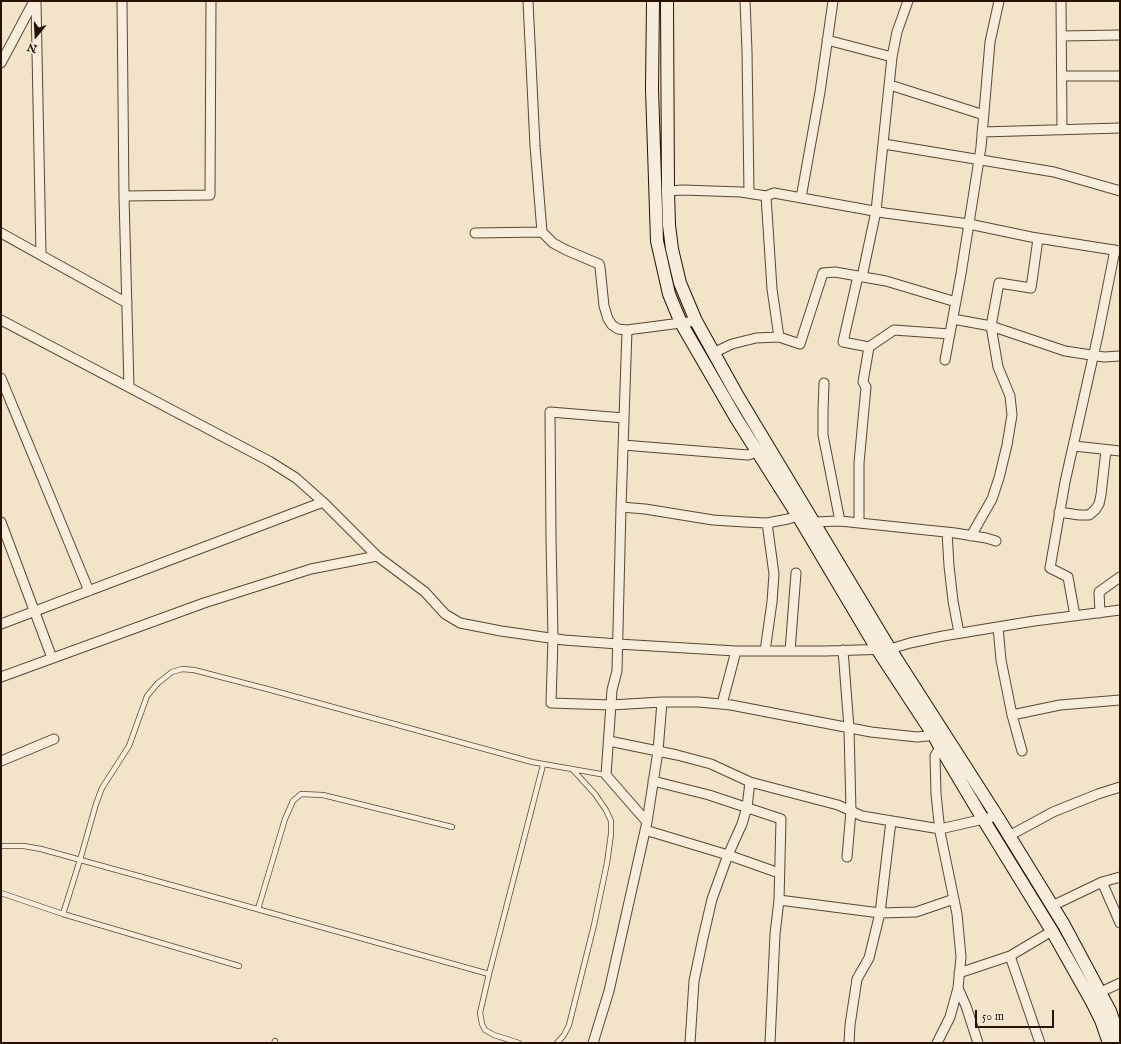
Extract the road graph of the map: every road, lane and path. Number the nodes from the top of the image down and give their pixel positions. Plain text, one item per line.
1 (35, 1) edge
2 (122, 1) edge
3 (211, 1) edge
4 (528, 1) edge
5 (653, 1) edge
6 (667, 1) edge
7 (745, 1) edge
8 (833, 1) edge
9 (908, 1) edge
10 (999, 1) edge
11 (1061, 1) edge
12 (1120, 35) edge
13 (1062, 36) junction
14 (827, 40) junction
15 (892, 57) junction
16 (1, 63) edge
17 (1062, 76) junction
18 (1120, 76) edge
19 (890, 85) junction
20 (984, 115) junction
21 (1120, 128) edge
22 (1062, 130) junction
23 (982, 132) junction
24 (884, 144) junction
25 (979, 160) junction
26 (668, 191) junction
27 (1120, 191) edge
28 (749, 193) junction
29 (124, 196) junction
30 (766, 196) junction
31 (801, 198) junction
32 (876, 211) junction
33 (969, 224) junction
34 (542, 232) junction
35 (1, 233) edge
36 (475, 233) dead end
37 (1038, 238) junction
38 (1117, 251) edge
39 (41, 255) junction
40 (860, 276) junction
41 (956, 302) junction
42 (127, 303) junction
43 (953, 319) junction
44 (1, 320) edge
45 (696, 321) junction
46 (681, 323) junction
47 (991, 326) junction
48 (627, 330) junction
49 (950, 334) junction
50 (779, 337) junction
51 (868, 346) junction
52 (713, 353) junction
53 (1094, 355) junction
54 (1120, 356) edge
55 (945, 360) dead end
56 (1, 378) edge
57 (824, 383) dead end
58 (129, 388) junction
59 (624, 418) junction
60 (623, 444) junction
61 (1074, 446) junction
62 (769, 447) junction
63 (1106, 450) junction
64 (757, 451) junction
65 (1120, 451) edge
66 (323, 502) junction
67 (621, 507) junction
68 (1059, 512) junction
69 (807, 517) junction
70 (840, 521) junction
71 (1, 522) edge
72 (767, 523) junction
73 (859, 523) junction
74 (947, 532) junction
75 (971, 536) junction
76 (996, 541) dead end
77 (377, 556) junction
78 (796, 573) dead end
79 (1120, 577) edge
80 (89, 591) junction
81 (1120, 610) edge
82 (35, 611) junction
83 (1100, 613) junction
84 (1075, 616) junction
85 (1, 624) edge
86 (998, 627) junction
87 (960, 633) junction
88 (553, 638) junction
89 (618, 644) junction
90 (877, 649) junction
91 (890, 649) junction
92 (736, 650) junction
93 (843, 650) junction
94 (765, 651) junction
95 (790, 652) junction
96 (52, 658) junction
97 (1, 677) edge
98 (1120, 700) edge
99 (662, 702) junction
100 (722, 704) junction
101 (611, 705) junction
102 (1012, 715) junction
103 (849, 728) junction
104 (940, 735) junction
105 (54, 738) dead end
106 (609, 741) junction
107 (940, 747) junction
108 (658, 751) junction
109 (1022, 751) dead end
110 (1, 761) edge
111 (543, 764) junction
112 (573, 770) junction
113 (606, 775) junction
114 (653, 781) junction
115 (750, 782) junction
116 (1120, 787) edge
117 (747, 807) junction
118 (851, 811) junction
119 (997, 816) junction
120 (983, 819) junction
121 (891, 821) junction
122 (646, 826) junction
123 (452, 827) dead end
124 (940, 829) junction
125 (1010, 836) junction
126 (1, 846) edge
127 (728, 855) junction
128 (847, 857) dead end
129 (80, 860) junction
130 (779, 873) junction
131 (1120, 877) edge
132 (1102, 882) junction
133 (1, 892) edge
134 (954, 899) junction
135 (778, 900) junction
136 (1052, 906) junction
137 (258, 909) junction
138 (880, 913) junction
139 (62, 914) junction
140 (1120, 923) edge
141 (1052, 931) junction
142 (1010, 956) junction
143 (239, 966) dead end
144 (959, 972) junction
145 (489, 974) junction
146 (1120, 983) edge
147 (958, 988) junction
148 (1101, 992) junction
149 (1115, 1011) edge
150 (1120, 1039) edge
151 (518, 1043) edge
152 (557, 1043) edge
153 (593, 1043) edge
154 (690, 1043) edge
155 (770, 1043) edge
156 (849, 1043) edge
157 (937, 1043) edge
158 (978, 1043) edge
159 (1040, 1043) edge
160 (1109, 1043) edge

1 - 16 street
1 - 39 street
2 - 29 street
3 - 29 street
4 - 34 street
5 - 46 street
6 - 26 street
7 - 28 street
8 - 14 street
9 - 15 street
10 - 20 street
11 - 13 street
12 - 13 street
13 - 17 street
14 - 15 street
14 - 31 street
15 - 19 street
17 - 18 street
17 - 22 street
19 - 20 street
19 - 24 street
20 - 23 street
21 - 22 street
22 - 23 street
23 - 25 street
24 - 25 street
24 - 32 street
25 - 27 street
25 - 33 street
26 - 28 street
26 - 45 street
28 - 30 street
29 - 42 street
30 - 31 street
30 - 50 street
31 - 32 street
32 - 33 street
32 - 40 street
33 - 37 street
33 - 41 street
34 - 36 street
34 - 48 street
35 - 39 street
37 - 38 street
37 - 47 street
38 - 53 street
39 - 42 street
40 - 41 street
40 - 50 street
40 - 51 street
41 - 43 street
42 - 58 street
43 - 47 street
43 - 49 street
44 - 58 street
45 - 46 street
45 - 52 street
46 - 48 street
46 - 64 street
47 - 53 street
47 - 75 street
48 - 59 street
49 - 51 street
49 - 55 street
50 - 52 street
51 - 73 street
52 - 62 street
53 - 54 street
53 - 61 street
56 - 80 street
57 - 70 street
58 - 66 street
59 - 60 street
59 - 88 street
60 - 64 street
60 - 67 street
61 - 63 street
61 - 68 street
62 - 64 street
62 - 69 street
63 - 65 street
63 - 68 street
64 - 69 street
66 - 77 street
66 - 80 street
67 - 72 street
67 - 89 street
68 - 84 street
69 - 70 street
69 - 72 street
69 - 90 street
69 - 91 street
70 - 73 street
71 - 82 street
72 - 94 street
73 - 74 street
74 - 75 street
74 - 87 street
75 - 76 street
77 - 88 street
77 - 96 street
78 - 95 street
79 - 83 street
80 - 82 street
81 - 83 street
82 - 85 street
82 - 96 street
83 - 84 street
84 - 86 street
86 - 87 street
86 - 102 street
87 - 91 street
88 - 89 street
88 - 101 street
89 - 92 street
89 - 101 street
90 - 91 street
90 - 93 street
90 - 104 street
91 - 104 street
92 - 94 street
92 - 100 street
93 - 95 street
93 - 103 street
94 - 95 street
96 - 97 street
98 - 102 street
99 - 100 street
99 - 101 street
99 - 108 street
100 - 103 street
101 - 106 street
102 - 109 street
103 - 104 street
103 - 118 street
104 - 107 street
104 - 119 street
105 - 110 street
106 - 108 street
106 - 113 street
107 - 120 street
107 - 124 street
108 - 114 street
108 - 115 street
111 - 112 lane
111 - 129 lane
111 - 145 lane
112 - 113 lane
112 - 152 lane
113 - 122 street
114 - 117 street
114 - 122 street
115 - 117 street
115 - 118 street
116 - 125 street
117 - 127 street
117 - 130 street
118 - 121 street
118 - 128 street
119 - 120 street
119 - 125 street
120 - 124 street
120 - 141 street
121 - 124 street
121 - 138 street
122 - 127 street
122 - 153 street
123 - 137 lane
124 - 134 street
125 - 136 street
126 - 129 lane
127 - 130 street
127 - 154 street
129 - 137 lane
129 - 139 lane
130 - 135 street
131 - 132 street
132 - 136 street
132 - 140 street
133 - 139 lane
134 - 138 street
134 - 144 street
135 - 138 street
135 - 155 street
136 - 148 street
137 - 145 lane
138 - 156 street
139 - 143 lane
141 - 142 street
141 - 160 street
142 - 144 street
142 - 159 street
144 - 147 street
145 - 151 lane
146 - 148 street
147 - 157 street
147 - 158 street
148 - 149 street
149 - 150 street

